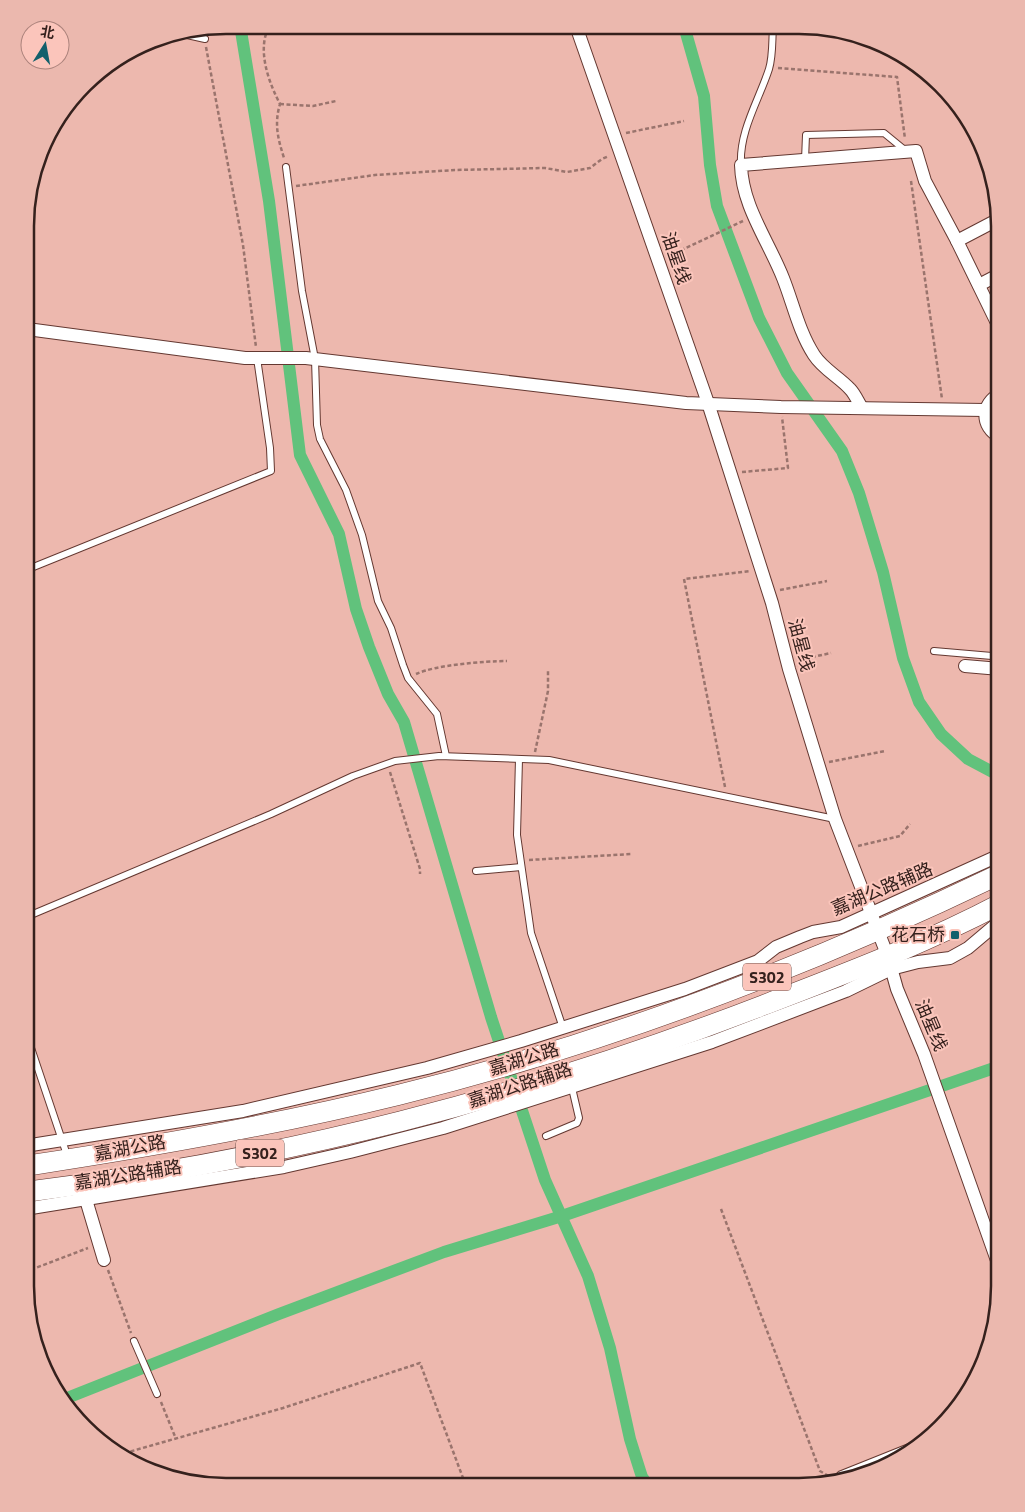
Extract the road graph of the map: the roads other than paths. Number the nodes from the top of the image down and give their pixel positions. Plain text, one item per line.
1 (579, 34) edge
2 (772, 34) edge
3 (193, 36) edge
4 (205, 39) road end
5 (906, 152) junction
6 (805, 160) junction
7 (741, 165) junction
8 (286, 167) road end
9 (991, 223) edge
10 (957, 241) junction
11 (991, 279) edge
12 (980, 285) junction
13 (991, 309) edge
14 (34, 330) edge
15 (262, 358) junction
16 (310, 358) junction
17 (991, 401) edge
18 (708, 403) junction
19 (862, 408) junction
20 (985, 410) junction
21 (991, 431) edge
22 (34, 567) edge
23 (934, 652) dead end
24 (991, 656) edge
25 (971, 662) junction
26 (991, 667) edge
27 (443, 756) junction
28 (519, 759) junction
29 (835, 819) junction
30 (991, 860) edge
31 (521, 864) junction
32 (476, 871) dead end
33 (991, 877) edge
34 (991, 909) edge
35 (34, 914) edge
36 (875, 922) junction
37 (991, 929) edge
38 (889, 963) junction
39 (563, 1028) junction
40 (524, 1050) junction
41 (34, 1058) edge
42 (481, 1063) junction
43 (572, 1088) junction
44 (539, 1091) junction
45 (546, 1136) dead end
46 (61, 1140) junction
47 (34, 1144) edge
48 (68, 1159) junction
49 (34, 1165) edge
50 (34, 1192) edge
51 (84, 1192) junction
52 (34, 1206) edge
53 (991, 1244) edge
54 (104, 1260) road end
55 (134, 1341) road end
56 (157, 1394) road end

1 - 18 street, 油星线
2 - 7 lane
3 - 4 lane
5 - 6 street
5 - 6 lane
5 - 10 street
6 - 7 street
7 - 19 street
8 - 16 lane
9 - 10 street
10 - 12 street
11 - 12 street
12 - 13 street
14 - 15 street
15 - 16 street
15 - 22 lane
16 - 18 street
16 - 27 lane
17 - 20 street
18 - 19 street
18 - 29 street, 油星线
19 - 20 street
20 - 21 street
23 - 25 lane
24 - 25 lane
25 - 26 street
27 - 28 lane
27 - 35 lane
28 - 29 lane
28 - 31 lane
29 - 36 street, 油星线
30 - 36 street, 嘉湖公路辅路
31 - 32 lane
31 - 39 lane
33 - 36 main road, 嘉湖公路 / S302
34 - 38 main road, 嘉湖公路 / S302
36 - 38 street, 油星线
36 - 39 street, 嘉湖公路辅路
36 - 40 main road, 嘉湖公路 / S302
37 - 38 street, 嘉湖公路辅路
38 - 43 street, 嘉湖公路辅路
38 - 44 main road, 嘉湖公路 / S302
38 - 53 street, 油星线
39 - 40 street, 嘉湖公路辅路
40 - 42 main road, 嘉湖公路 / S302
41 - 46 lane
42 - 46 street
42 - 48 main road, 嘉湖公路 / S302
43 - 44 street, 嘉湖公路辅路
43 - 45 lane
44 - 51 main road, 嘉湖公路 / S302
46 - 47 street
46 - 48 lane
48 - 49 main road, 嘉湖公路 / S302
50 - 51 main road, 嘉湖公路 / S302
51 - 52 street, 嘉湖公路辅路
51 - 54 street
55 - 56 lane

